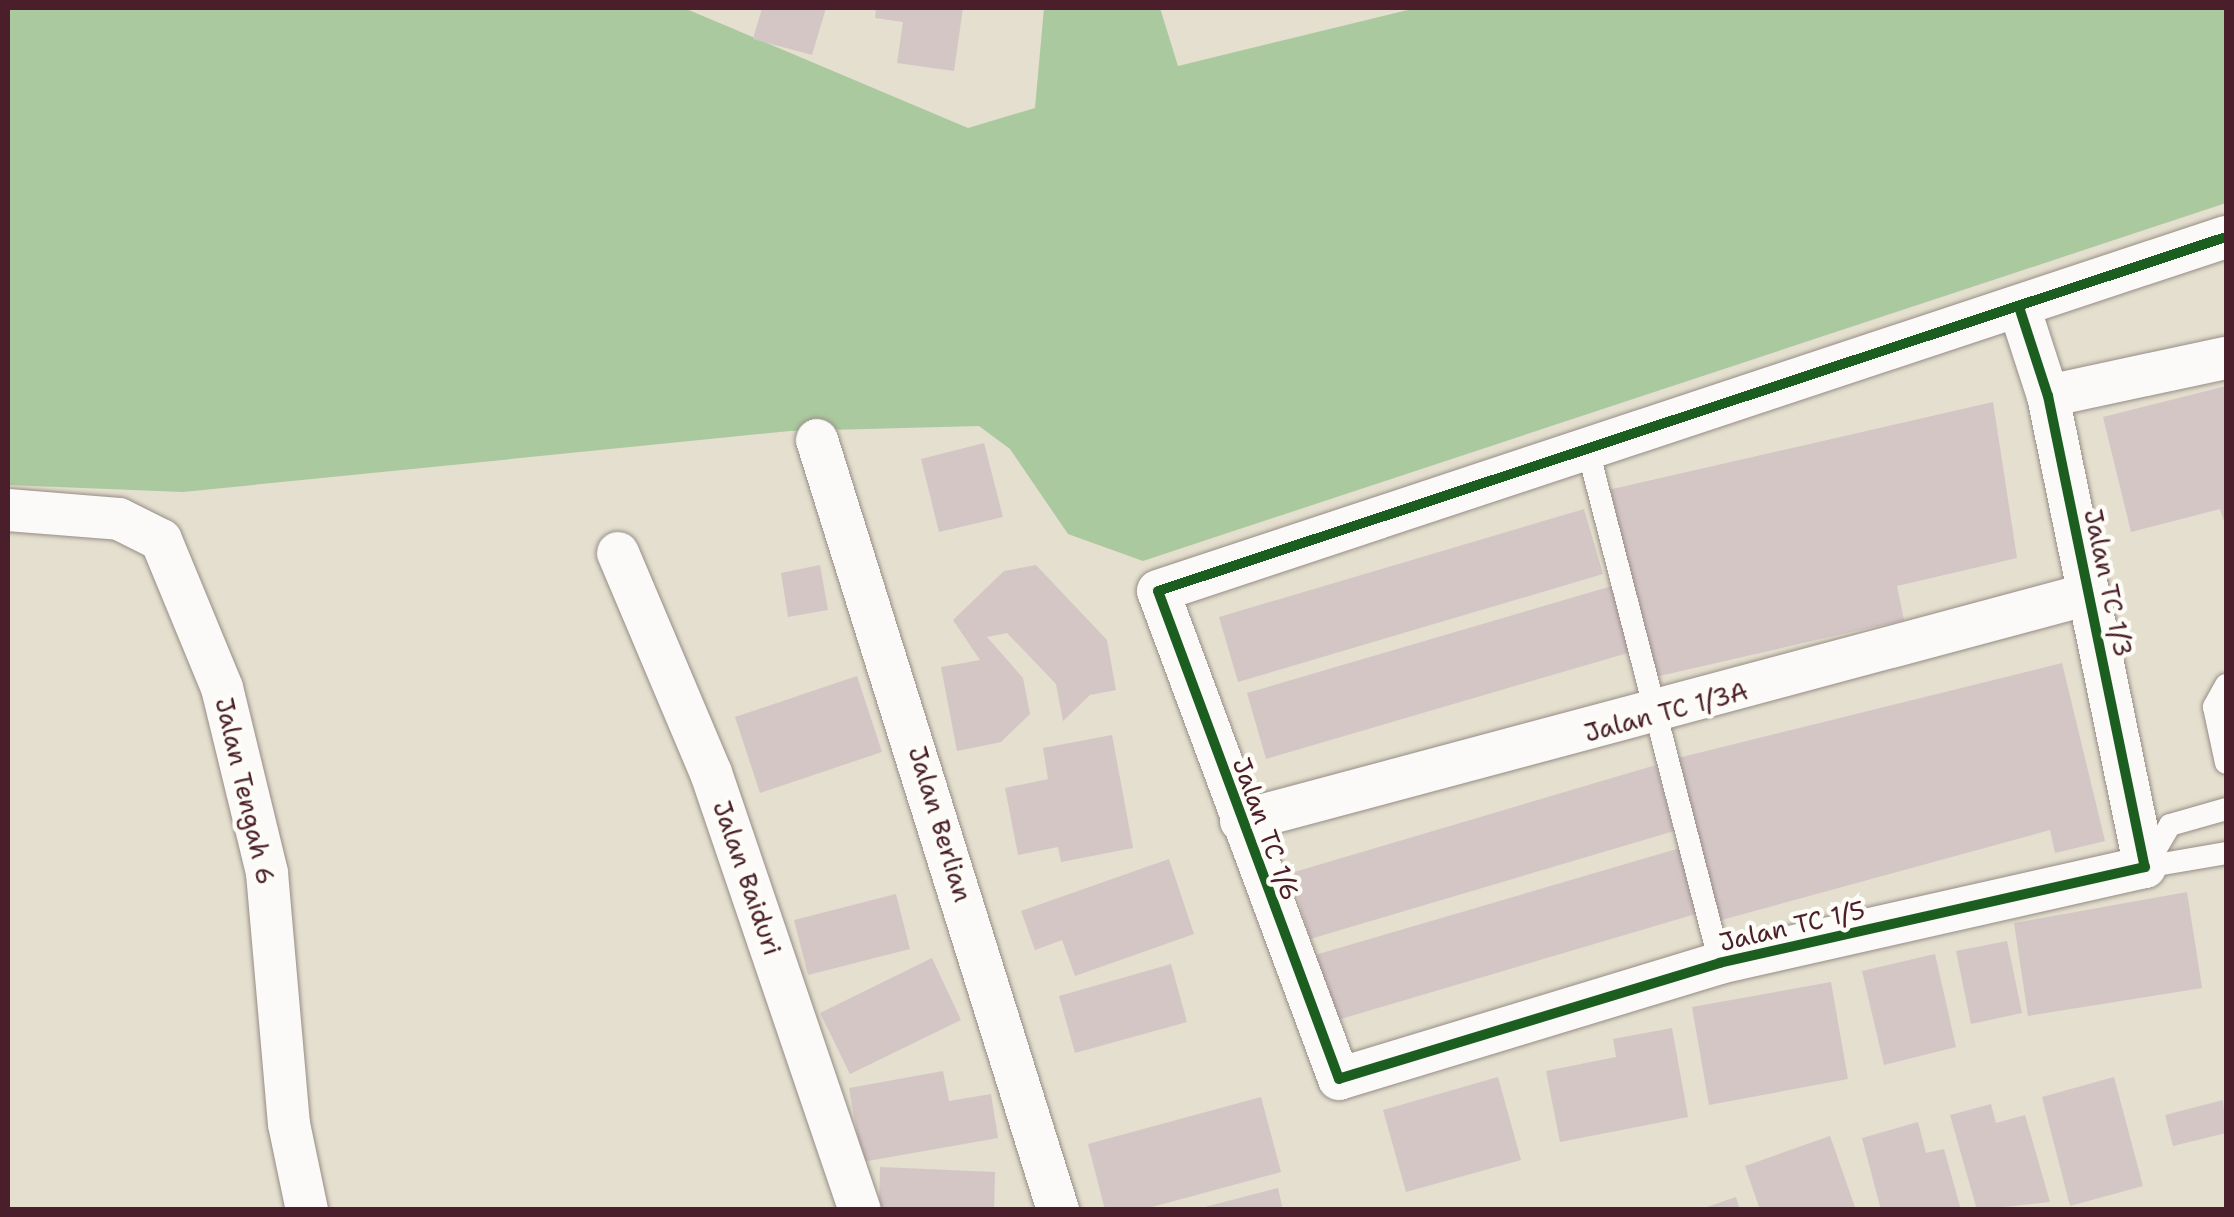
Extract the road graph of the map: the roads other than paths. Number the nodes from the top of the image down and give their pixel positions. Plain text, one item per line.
1 (2226, 237) edge
2 (2020, 310) junction
3 (2226, 358) edge
4 (2048, 396) junction
5 (817, 440) dead end
6 (1588, 454) junction
7 (8, 510) edge
8 (618, 553) dead end
9 (2089, 594) junction
10 (2226, 685) edge
11 (1658, 715) junction
12 (2226, 763) edge
13 (2226, 809) edge
14 (1241, 821) junction
15 (2226, 853) edge
16 (2146, 867) junction
17 (1720, 963) junction
18 (1338, 1079) joint
19 (307, 1210) edge
20 (860, 1210) edge
21 (1058, 1210) edge

1 - 2 street
2 - 4 street, Jalan TC 1/3
2 - 6 street
3 - 4 street
4 - 9 street, Jalan TC 1/3
5 - 21 street, Jalan Berlian
6 - 11 lane
6 - 14 street, Jalan TC 1/6
7 - 19 street, Jalan Tengah 6
8 - 20 street, Jalan Baiduri
9 - 11 street, Jalan TC 1/3A
9 - 16 street, Jalan TC 1/3
10 - 12 lane
11 - 14 street, Jalan TC 1/3A
11 - 17 lane
13 - 16 lane
14 - 18 street, Jalan TC 1/6
15 - 16 lane, Jalan TC 1/5
16 - 17 street, Jalan TC 1/5
17 - 18 street, Jalan TC 1/5

